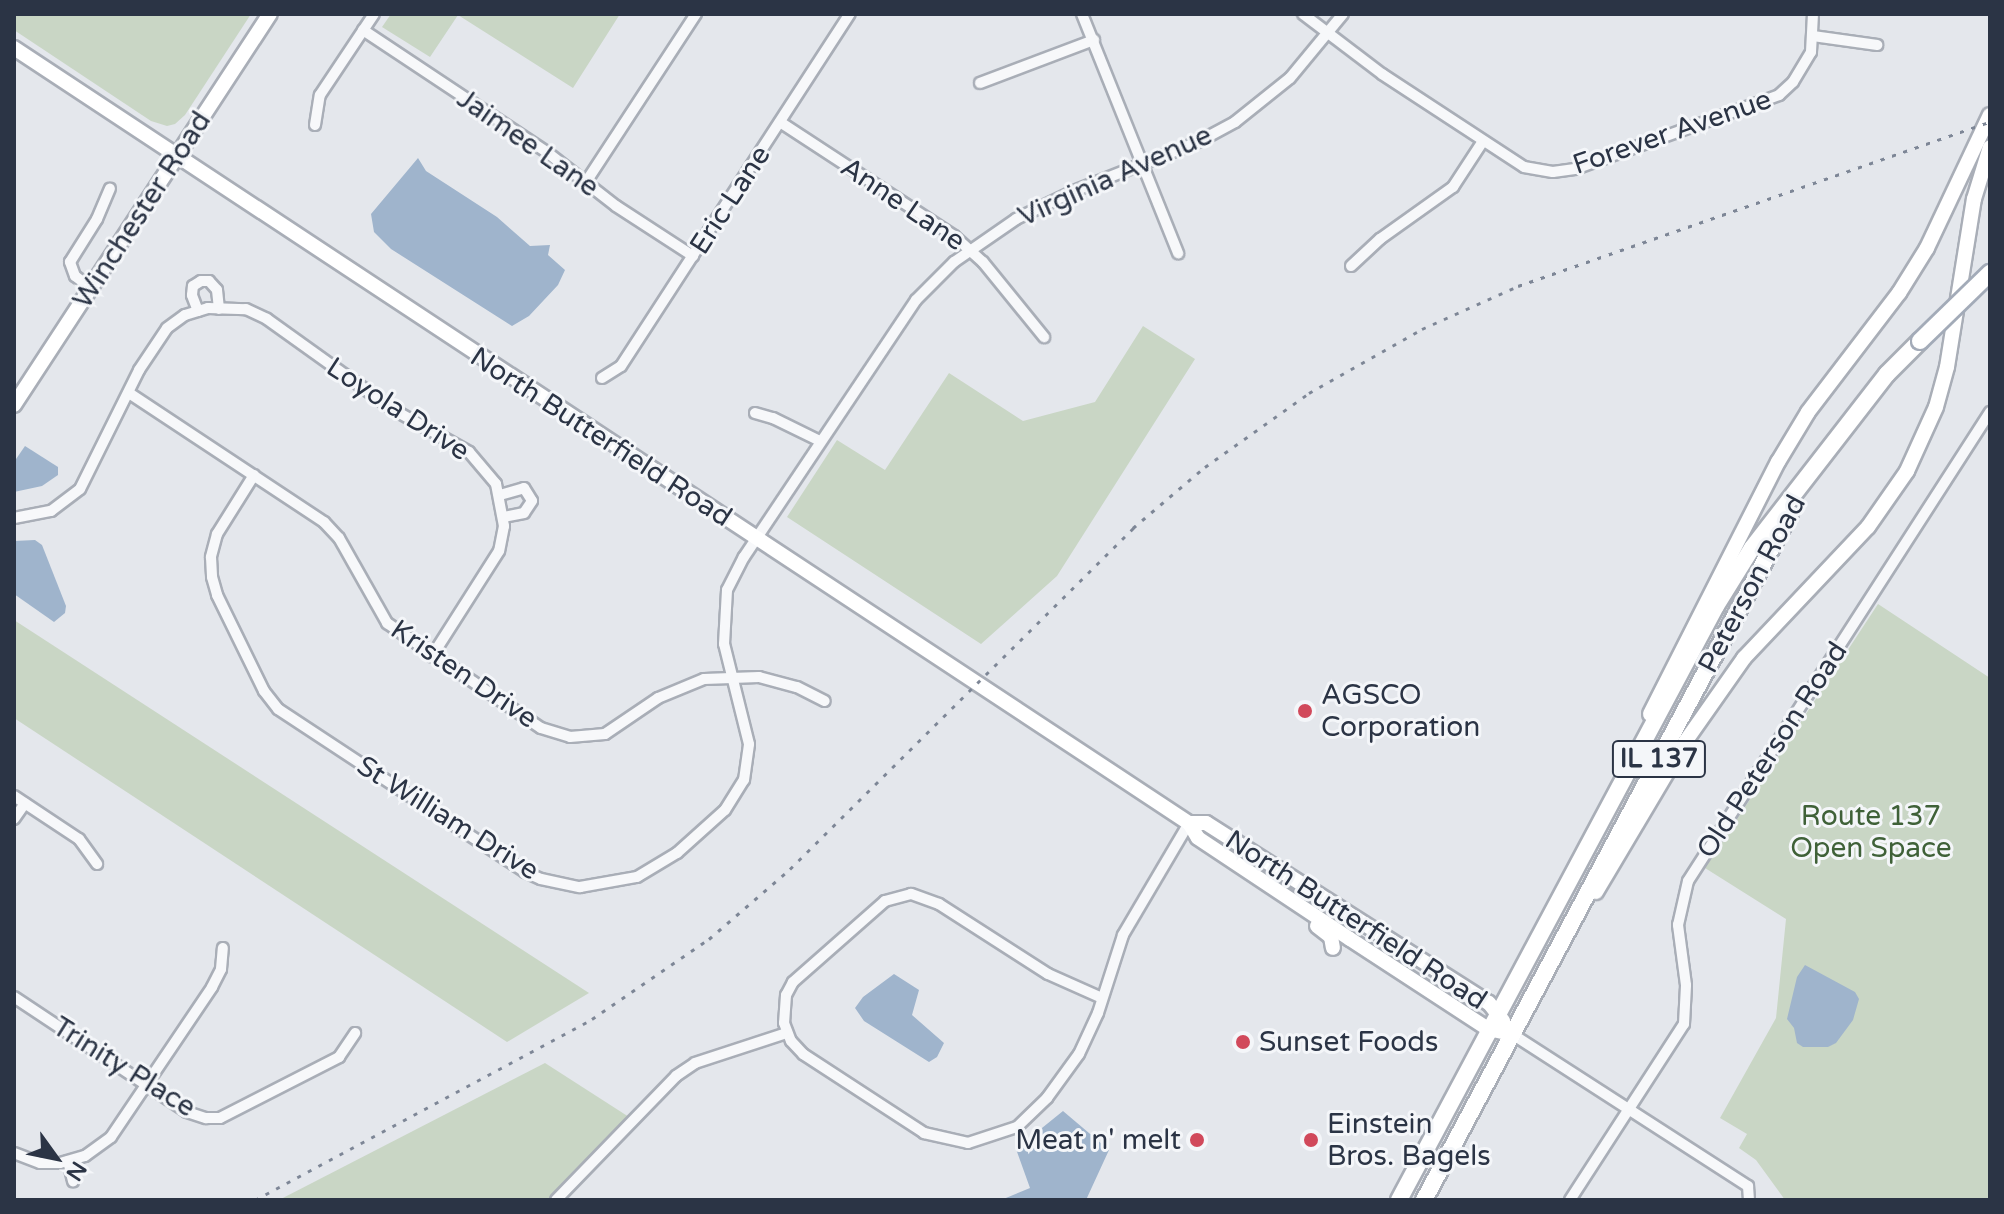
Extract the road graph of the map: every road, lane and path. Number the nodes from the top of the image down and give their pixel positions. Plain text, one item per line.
1 (270, 14) edge
2 (374, 14) edge
3 (696, 14) edge
4 (850, 14) edge
5 (1082, 14) edge
6 (1303, 14) edge
7 (1343, 14) edge
8 (1813, 14) edge
9 (363, 30) junction
10 (1329, 33) junction
11 (1813, 36) junction
12 (1094, 40) junction
13 (1877, 45) dead end
14 (14, 48) edge
15 (980, 83) dead end
16 (1990, 115) edge
17 (780, 122) junction
18 (315, 125) dead end
19 (1483, 141) junction
20 (1990, 147) edge
21 (177, 157) junction
22 (1142, 164) junction
23 (586, 182) junction
24 (110, 189) dead end
25 (970, 250) junction
26 (1178, 253) dead end
27 (693, 256) junction
28 (1351, 266) dead end
29 (1990, 273) edge
30 (91, 288) junction
31 (1044, 337) dead end
32 (602, 378) dead end
33 (129, 393) junction
34 (14, 405) edge
35 (755, 413) dead end
36 (1990, 413) edge
37 (820, 441) junction
38 (254, 475) junction
39 (1805, 483) junction
40 (500, 495) junction
41 (504, 517) junction
42 (14, 518) edge
43 (756, 539) junction
44 (432, 656) junction
45 (732, 677) junction
46 (825, 701) dead end
47 (14, 796) edge
48 (25, 803) junction
49 (14, 819) edge
50 (1189, 823) junction
51 (97, 864) dead end
52 (1575, 869) junction
53 (1252, 874) junction
54 (1335, 905) junction
55 (1350, 939) junction
56 (223, 948) dead end
57 (1333, 948) dead end
58 (1555, 956) junction
59 (14, 997) edge
60 (1102, 998) junction
61 (1497, 1013) junction
62 (1488, 1029) junction
63 (355, 1033) dead end
64 (787, 1033) junction
65 (1512, 1034) junction
66 (147, 1086) junction
67 (1631, 1109) junction
68 (14, 1153) edge
69 (68, 1161) junction
70 (73, 1181) dead end
71 (556, 1200) edge
72 (1399, 1200) edge
73 (1424, 1200) edge
74 (1570, 1200) edge
75 (1749, 1200) edge

1 - 21 main road, Winchester Road
2 - 9 street
3 - 23 street
4 - 17 street, Eric Lane
5 - 12 street
6 - 10 street, Forever Avenue
7 - 10 street, Virginia Avenue
8 - 11 street
9 - 18 street
9 - 23 street, Jaimee Lane
10 - 19 street, Forever Avenue
10 - 22 street, Virginia Avenue
11 - 13 street
11 - 19 street, Forever Avenue
12 - 15 street
12 - 22 street
14 - 21 main road, North Butterfield Road
16 - 52 main road, Peterson Road
17 - 25 street, Anne Lane
17 - 27 street, Eric Lane
19 - 28 street
20 - 58 main road, Peterson Road
21 - 30 main road, Winchester Road
21 - 43 main road, North Butterfield Road
22 - 25 street, Virginia Avenue
22 - 26 street
23 - 27 street, Jaimee Lane
24 - 30 street
25 - 31 street, Anne Lane
25 - 37 street, Virginia Avenue
27 - 32 street, Eric Lane
29 - 39 main road, IL 137, bridge
30 - 34 main road, Winchester Road
33 - 38 street, Kristen Drive
33 - 40 street, Loyola Drive
33 - 42 street
35 - 37 street
36 - 67 street, Old Peterson Road
37 - 43 street, Virginia Avenue
38 - 44 street, Kristen Drive
38 - 45 street, St William Drive
39 - 52 main road, Peterson Road / IL 137
39 - 58 main road, Peterson Road / IL 137
40 - 41 street, Loyola Drive
40 - 41 street
41 - 44 street, Loyola Drive
43 - 45 street, St William Drive
43 - 50 main road, North Butterfield Road
44 - 45 street, Kristen Drive
45 - 46 street, Kristen Drive
47 - 48 street
48 - 49 street
48 - 51 street
50 - 53 main road, North Butterfield Road
50 - 54 main road, North Butterfield Road
50 - 60 street
52 - 61 main road, Peterson Road / IL 137
53 - 55 main road, North Butterfield Road
53 - 57 main road
54 - 55 main road
54 - 61 main road, North Butterfield Road
55 - 62 main road, North Butterfield Road
56 - 66 street
58 - 65 main road, Peterson Road / IL 137
59 - 66 street, Trinity Place
60 - 64 street
60 - 64 street
61 - 62 main road, Peterson Road / IL 137
61 - 65 main road, North Butterfield Road
62 - 65 main road, North Butterfield Road
62 - 72 main road, Peterson Road / IL 137
63 - 66 street, Trinity Place
64 - 71 street
65 - 67 street, North Butterfield Road
65 - 73 main road, Peterson Road / IL 137
66 - 69 street
67 - 74 street, Old Peterson Road
67 - 75 street, North Butterfield Road
68 - 69 street
69 - 70 street

